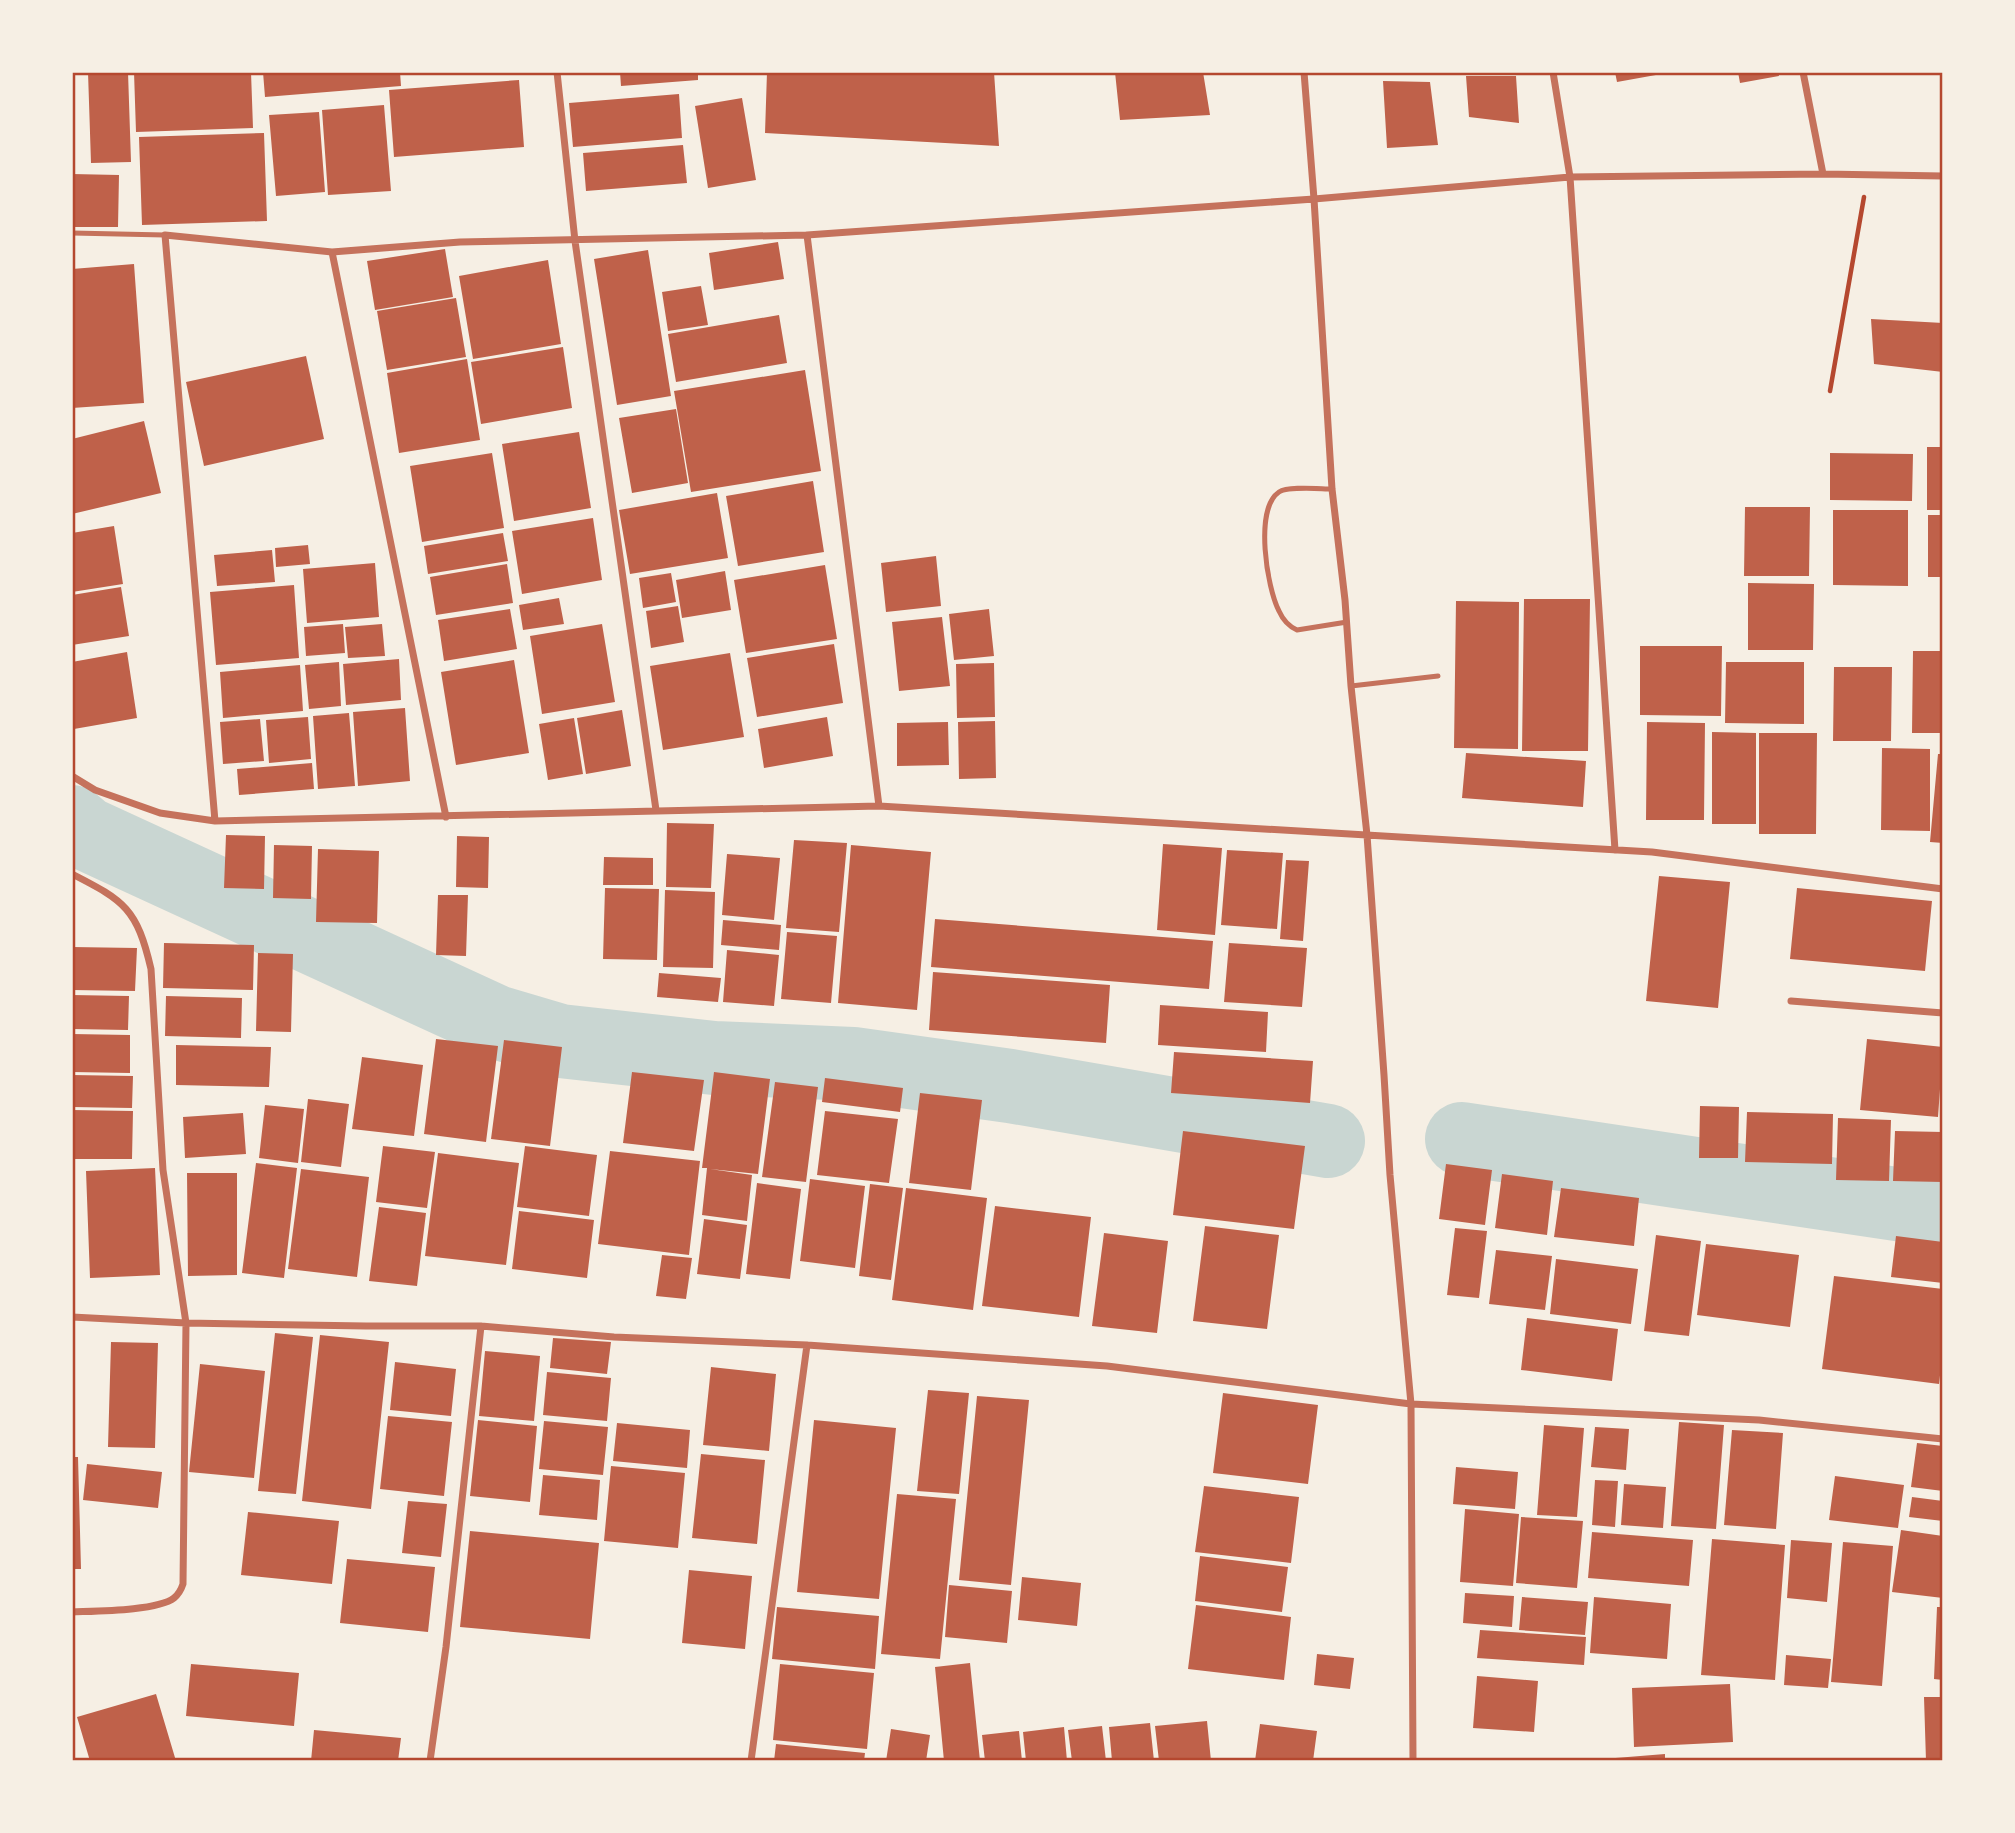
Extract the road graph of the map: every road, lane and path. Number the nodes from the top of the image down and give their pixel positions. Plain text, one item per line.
1 (557, 72) edge
2 (1304, 72) edge
3 (1553, 72) edge
4 (1802, 72) edge
5 (1823, 174) junction
6 (1868, 176) junction
7 (1943, 176) edge
8 (1570, 177) junction
9 (1314, 199) junction
10 (72, 233) edge
11 (165, 234) junction
12 (807, 235) junction
13 (575, 241) junction
14 (332, 251) junction
15 (1830, 391) dead end
16 (1332, 489) junction
17 (1347, 622) junction
18 (1438, 676) dead end
19 (1351, 686) junction
20 (72, 776) edge
21 (879, 806) junction
22 (656, 810) junction
23 (446, 817) junction
24 (215, 821) junction
25 (1367, 835) junction
26 (1615, 850) junction
27 (72, 874) edge
28 (1943, 889) edge
29 (1790, 1001) dead end
30 (1943, 1013) edge
31 (72, 1317) edge
32 (186, 1323) junction
33 (481, 1326) junction
34 (807, 1345) junction
35 (1411, 1404) junction
36 (1943, 1439) edge
37 (72, 1612) edge
38 (430, 1761) edge
39 (751, 1761) edge
40 (1413, 1761) edge

1 - 13 street
2 - 9 street
3 - 8 street
4 - 5 street
5 - 6 street
5 - 8 street
6 - 7 street
6 - 15 path
8 - 9 street
8 - 26 street
9 - 12 street
9 - 16 street
10 - 11 lane
11 - 14 street
11 - 24 street
12 - 13 street
12 - 21 street
13 - 14 street
13 - 22 street
14 - 23 street
16 - 17 street
16 - 17 lane
17 - 19 street
18 - 19 lane
19 - 25 street
20 - 24 street
21 - 22 street
21 - 25 street
22 - 23 street
23 - 24 street
25 - 26 street
25 - 35 street
26 - 28 street
27 - 32 street
29 - 30 street
31 - 32 street
32 - 33 street
32 - 37 street
33 - 34 street
33 - 38 street
34 - 35 street
34 - 39 street
35 - 36 street
35 - 40 street

